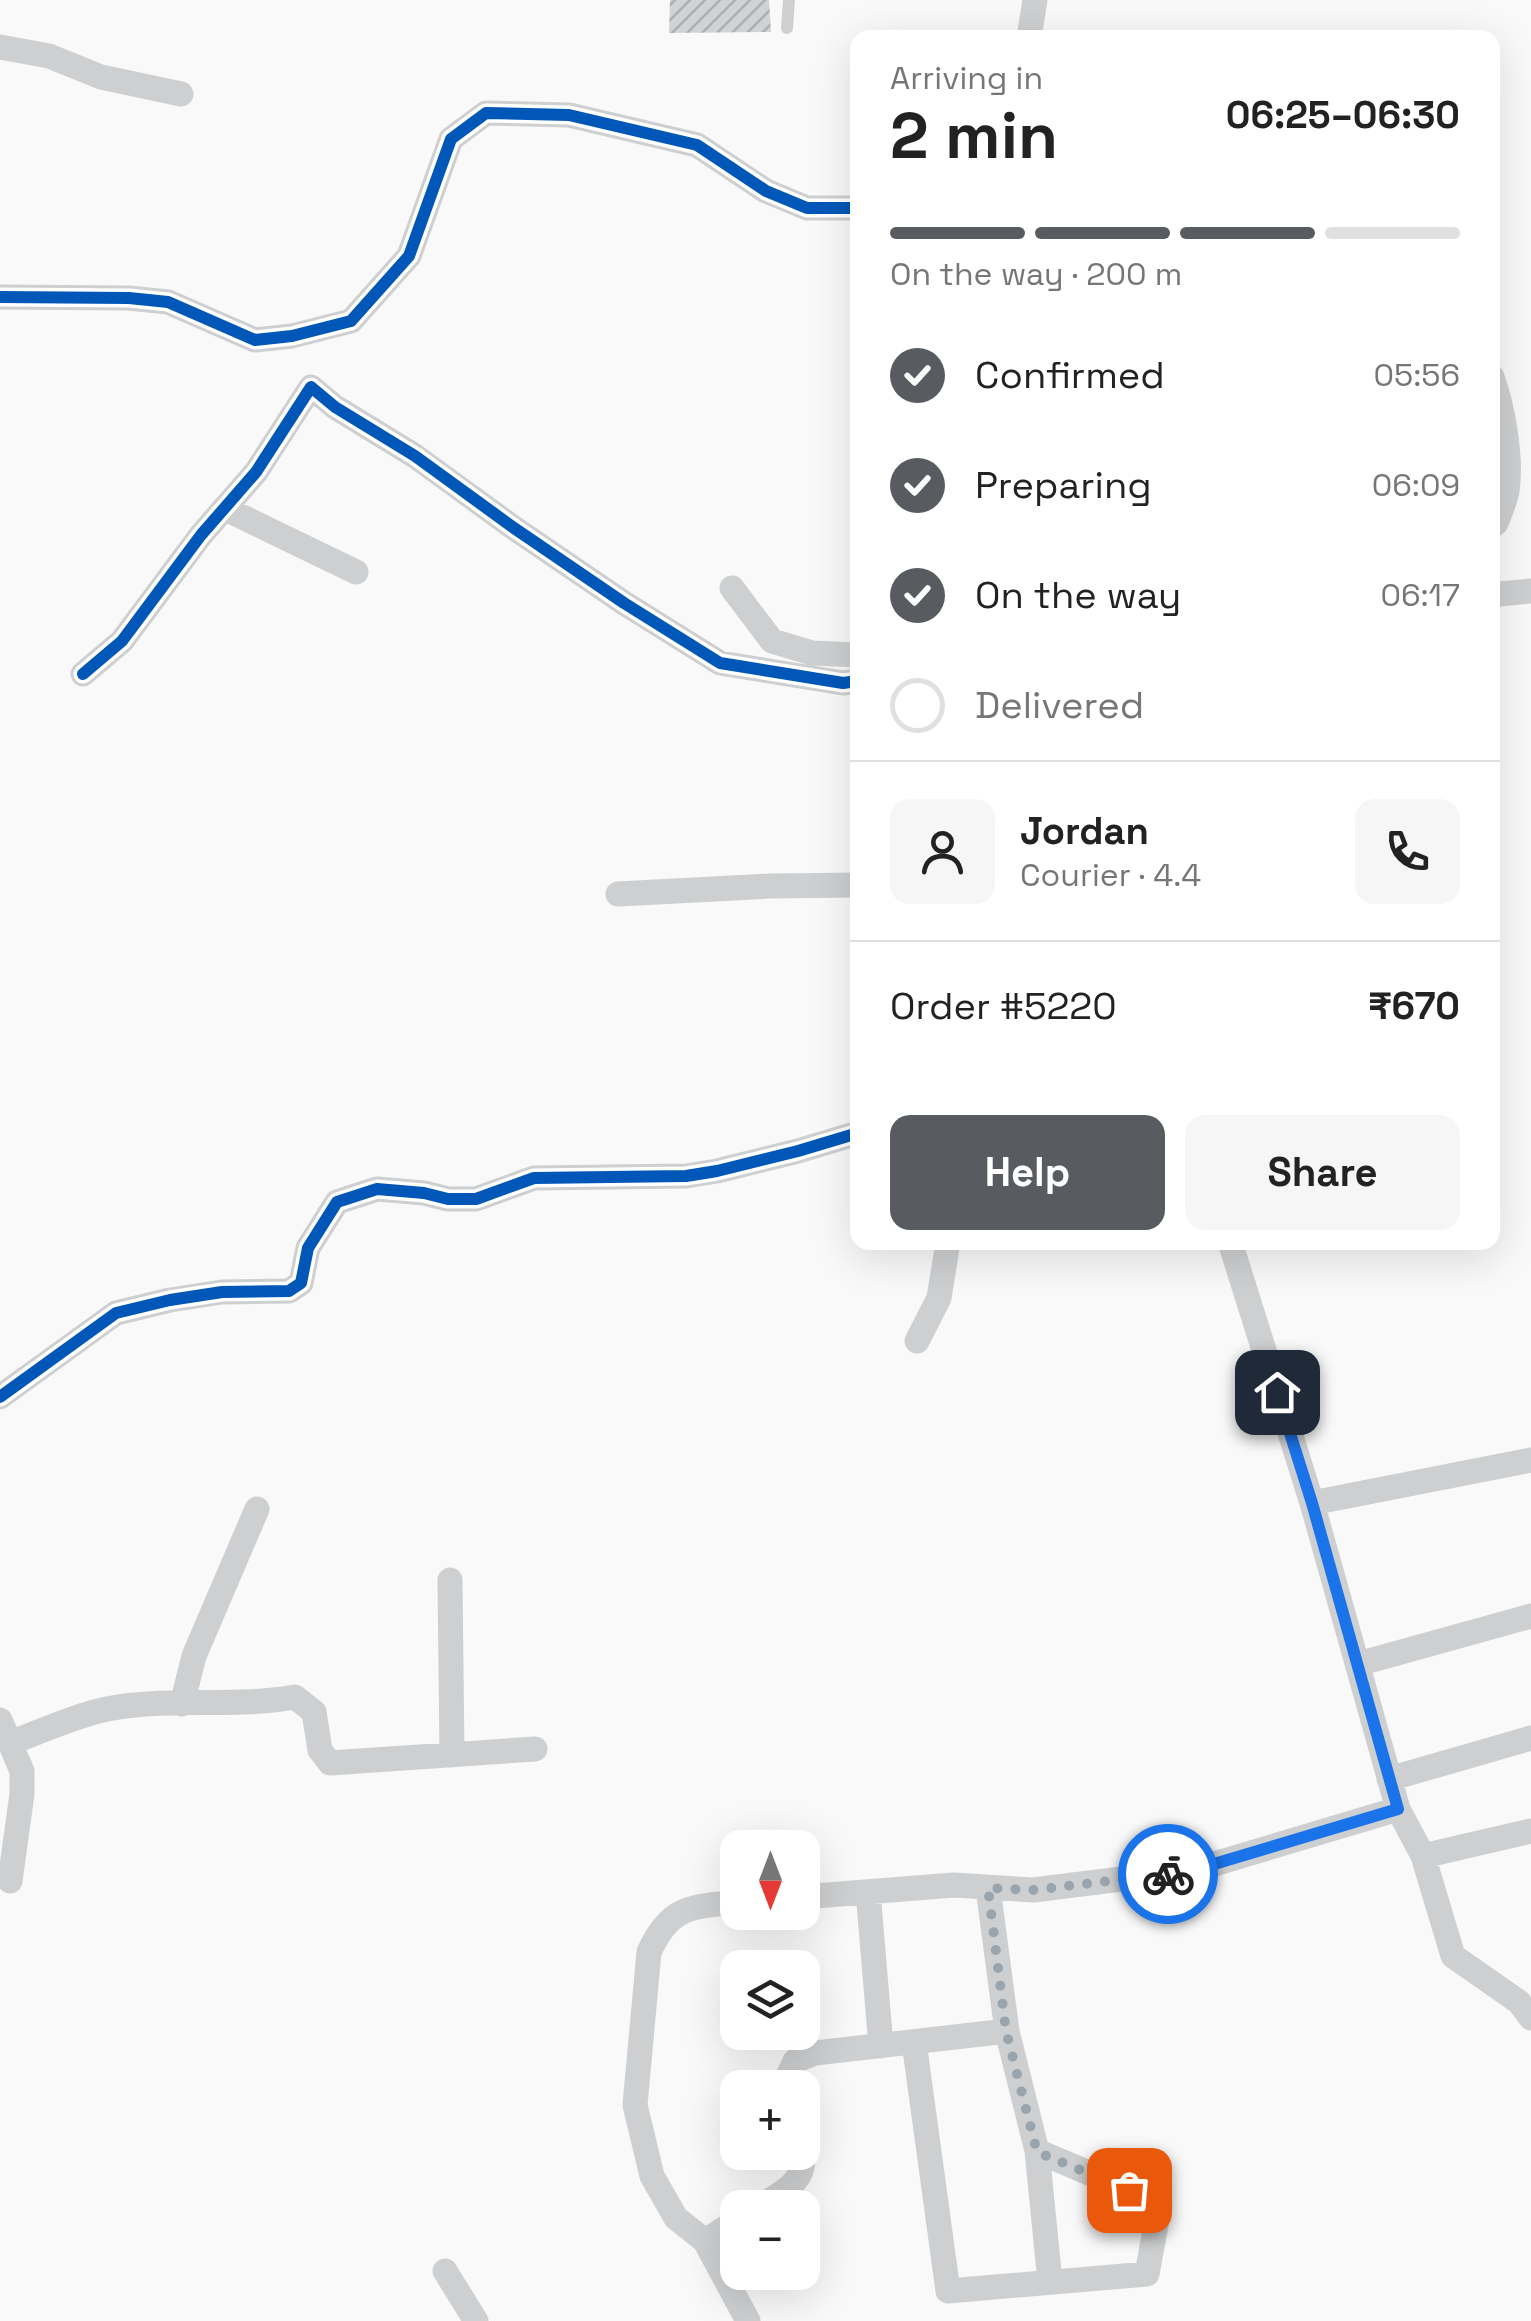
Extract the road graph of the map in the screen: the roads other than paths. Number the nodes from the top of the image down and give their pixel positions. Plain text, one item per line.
1 (788, 0) edge
2 (1034, 0) edge
3 (787, 28) dead end
4 (1030, 30) edge
5 (0, 47) edge
6 (181, 94) dead end
7 (850, 208) edge
8 (0, 297) edge
9 (1500, 407) edge
10 (224, 508) junction
11 (1500, 512) edge
12 (356, 572) dead end
13 (732, 588) dead end
14 (1531, 590) edge
15 (1500, 594) edge
16 (850, 655) edge
17 (83, 674) dead end
18 (850, 682) edge
19 (850, 885) edge
20 (618, 894) dead end
21 (850, 1135) edge
22 (947, 1250) edge
23 (1233, 1250) edge
24 (917, 1341) dead end
25 (0, 1398) edge
26 (1531, 1460) edge
27 (1312, 1503) junction
28 (257, 1509) dead end
29 (450, 1580) dead end
30 (1531, 1616) edge
31 (1358, 1664) junction
32 (182, 1704) junction
33 (5, 1731) edge
34 (1531, 1738) edge
35 (535, 1749) dead end
36 (452, 1755) junction
37 (1390, 1779) junction
38 (1398, 1809) junction
39 (1531, 1831) edge
40 (1423, 1856) junction
41 (10, 1881) dead end
42 (988, 1888) junction
43 (868, 1892) junction
44 (820, 1895) edge
45 (720, 1904) edge
46 (1531, 2018) edge
47 (1006, 2031) junction
48 (914, 2042) junction
49 (881, 2046) junction
50 (791, 2070) edge
51 (1037, 2152) junction
52 (802, 2170) edge
53 (786, 2190) edge
54 (720, 2232) edge
55 (706, 2241) junction
56 (446, 2271) dead end
57 (1050, 2282) junction
58 (476, 2321) edge
59 (748, 2321) edge

1 - 3 lane
2 - 4 street
5 - 6 street
7 - 8 street
9 - 11 street
10 - 12 street
10 - 17 street
10 - 18 street
13 - 16 street
14 - 15 street
19 - 20 street
21 - 25 street
22 - 24 street
23 - 27 street
26 - 27 street
27 - 31 street
28 - 32 street
29 - 36 street
30 - 31 street
31 - 37 street
32 - 33 street
32 - 36 street
33 - 41 street
34 - 37 street
35 - 36 street
37 - 38 street
38 - 40 street
38 - 42 street
39 - 40 street
40 - 46 street
42 - 43 street
42 - 47 street
43 - 44 street
43 - 49 street
45 - 55 street
47 - 48 street
47 - 51 street
48 - 49 street
48 - 57 street
49 - 50 street
51 - 57 street
51 - 57 street
52 - 53 street
54 - 55 street
55 - 59 street
56 - 58 street

